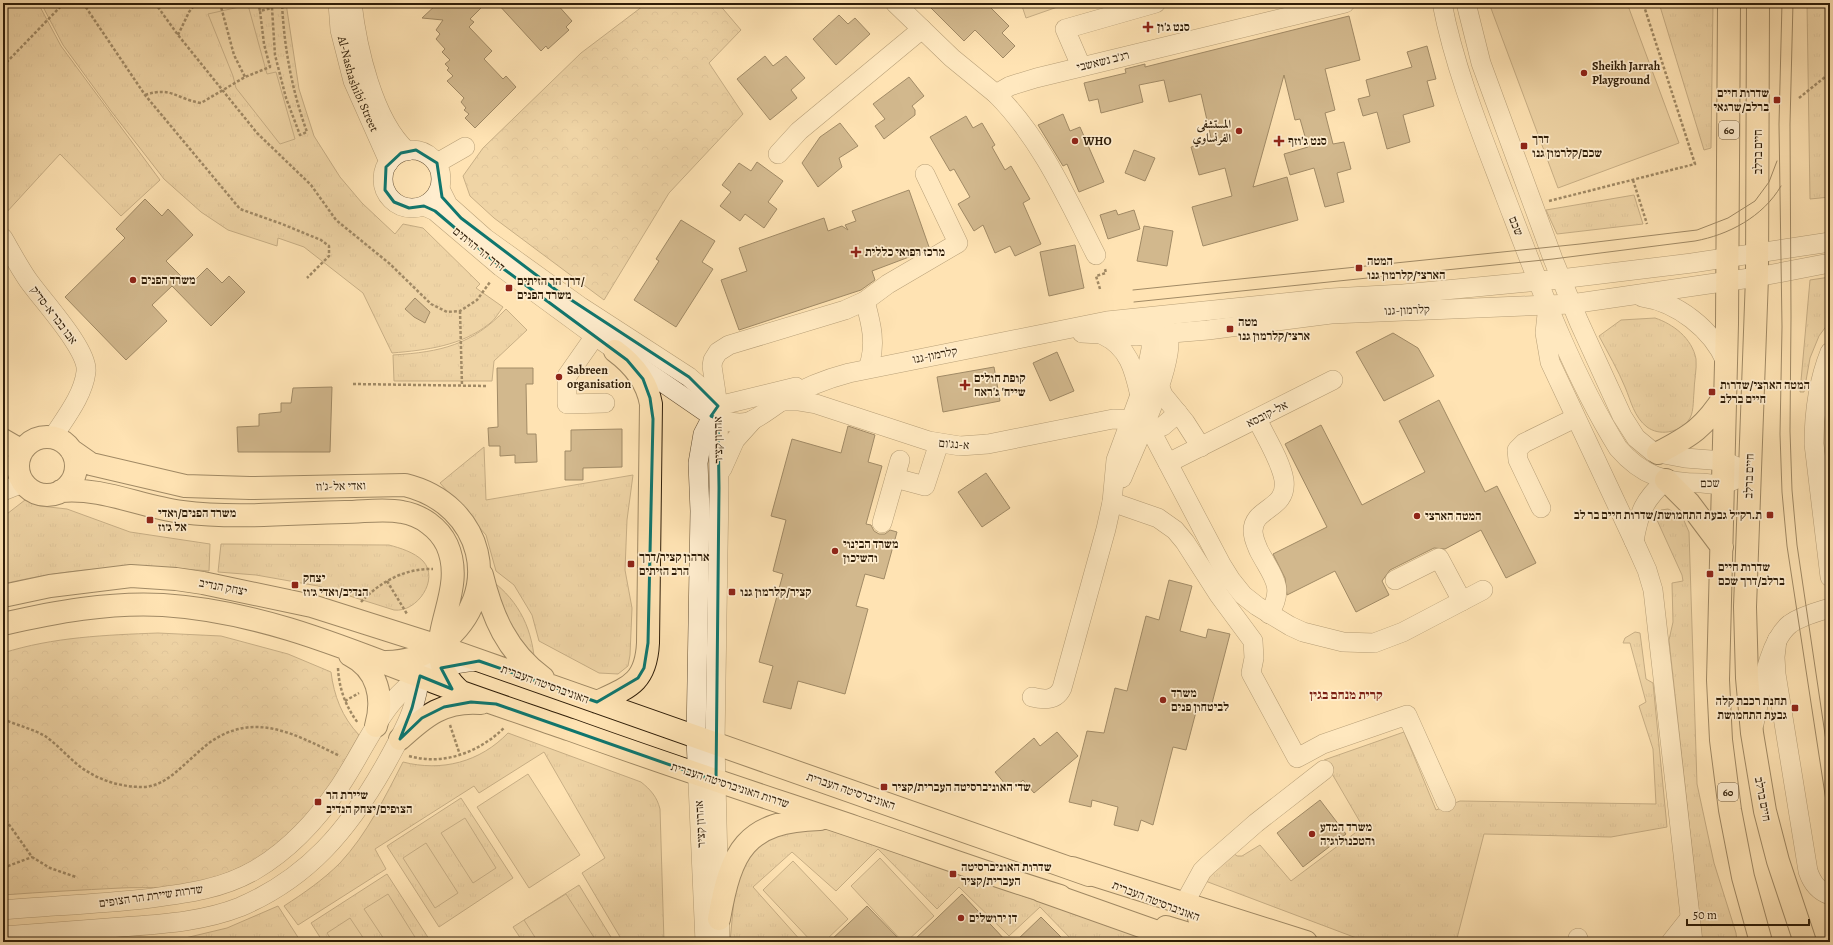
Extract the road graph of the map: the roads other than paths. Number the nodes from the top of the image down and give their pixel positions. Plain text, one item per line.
1 (338, 3) edge
2 (352, 3) edge
3 (895, 3) edge
4 (1156, 3) edge
5 (1345, 3) edge
6 (1442, 3) edge
7 (1466, 3) edge
8 (1729, 3) edge
9 (1758, 3) edge
10 (922, 29) junction
11 (1081, 66) junction
12 (996, 94) junction
13 (465, 147) dead end
14 (407, 151) junction
15 (778, 154) dead end
16 (390, 162) junction
17 (437, 163) junction
18 (925, 174) dead end
19 (440, 189) junction
20 (424, 206) junction
21 (3, 238) edge
22 (1830, 242) edge
23 (1758, 254) junction
24 (1096, 255) dead end
25 (1728, 258) junction
26 (1830, 263) edge
27 (1757, 277) junction
28 (1560, 279) junction
29 (1538, 281) junction
30 (1728, 281) junction
31 (1626, 297) junction
32 (865, 301) junction
33 (1571, 304) junction
34 (1548, 305) junction
35 (1160, 328) junction
36 (1056, 331) junction
37 (1102, 335) junction
38 (595, 336) junction
39 (615, 351) junction
40 (1830, 352) edge
41 (1726, 362) junction
42 (868, 368) junction
43 (1333, 380) dead end
44 (815, 384) junction
45 (1160, 387) junction
46 (1725, 395) junction
47 (1139, 398) junction
48 (781, 401) junction
49 (605, 403) dead end
50 (1178, 413) junction
51 (716, 414) junction
52 (1257, 419) junction
53 (753, 420) junction
54 (1577, 422) junction
55 (1143, 423) junction
56 (1604, 425) junction
57 (53, 437) junction
58 (3, 440) edge
59 (939, 443) junction
60 (1201, 447) junction
61 (71, 450) junction
62 (22, 451) junction
63 (1658, 453) junction
64 (900, 460) dead end
65 (1724, 461) junction
66 (1168, 463) junction
67 (1749, 473) junction
68 (895, 478) junction
69 (1666, 480) junction
70 (23, 483) junction
71 (1723, 484) junction
72 (719, 488) junction
73 (3, 491) edge
74 (61, 491) junction
75 (1112, 502) junction
76 (1541, 508) dead end
77 (882, 523) dead end
78 (1634, 541) junction
79 (1722, 547) junction
80 (478, 558) junction
81 (1830, 577) edge
82 (1395, 580) dead end
83 (1483, 590) dead end
84 (3, 596) edge
85 (1462, 601) junction
86 (1830, 608) edge
87 (1269, 614) junction
88 (3, 624) edge
89 (304, 632) junction
90 (395, 632) junction
91 (1778, 640) junction
92 (438, 646) junction
93 (480, 661) junction
94 (418, 667) junction
95 (442, 668) junction
96 (563, 690) junction
97 (463, 693) junction
98 (1032, 697) dead end
99 (597, 702) junction
100 (496, 704) junction
101 (368, 726) junction
102 (1752, 733) junction
103 (706, 741) junction
104 (401, 747) junction
105 (1324, 770) dead end
106 (706, 778) junction
107 (1446, 802) dead end
108 (831, 819) junction
109 (1072, 868) junction
110 (1042, 890) junction
111 (1830, 895) edge
112 (1185, 902) junction
113 (1750, 903) junction
114 (3, 910) edge
115 (1690, 918) junction
116 (719, 919) junction
117 (3, 936) edge
118 (705, 942) edge
119 (720, 942) edge
120 (1186, 942) edge
121 (1215, 942) edge
122 (1261, 942) edge
123 (1306, 942) edge
124 (1671, 942) edge
125 (1693, 942) edge
126 (1751, 942) edge
127 (1761, 942) edge
128 (1805, 942) edge

1 - 16 street, Al-Nashashibi Street
2 - 14 street, Al-Nashashibi Street
3 - 10 street
4 - 11 street
5 - 11 street, רג'ב נשאשבי
6 - 29 street, שכם
7 - 28 street, שכם
8 - 25 main road, 60
9 - 23 main road, חיים ברלב
10 - 12 street
10 - 15 street
11 - 12 street, רג'ב נשאשבי
12 - 24 street
13 - 17 street
14 - 16 street
14 - 17 street
16 - 20 street
17 - 19 street
18 - 32 street
19 - 20 street
19 - 51 street, דרך הר הזיתים
20 - 38 street, דרך הר הזיתים
21 - 57 street, אבו בכר א-סדיק
22 - 23 street, קלרמון-גנו
23 - 25 street, קלרמון-גנו
23 - 27 main road, חיים ברלב
25 - 28 street, קלרמון-גנו
25 - 30 main road, 60
26 - 27 street, קלרמון-גנו
27 - 30 street, קלרמון-גנו
27 - 67 main road, חיים ברלב
28 - 29 street, קלרמון-גנו
28 - 33 street, שכם
29 - 34 street, שכם
29 - 35 street, קלרמון-גנו
30 - 31 street, קלרמון-גנו
30 - 41 main road, 60
31 - 33 street, קלרמון-גנו
31 - 41 street
32 - 42 street
32 - 51 street
33 - 34 street, קלרמון-גנו
33 - 63 street, שכם
34 - 35 street, קלרמון-גנו
34 - 54 street
34 - 56 street, שכם
35 - 36 street, קלרמון-גנו
35 - 37 street, קלרמון-גנו
35 - 45 street
35 - 47 street
36 - 37 street, קלרמון-גנו
36 - 42 street, קלרמון-גנו
37 - 47 street
38 - 39 street, דרך הר הזיתים
38 - 49 street
39 - 51 street, דרך הר הזיתים
39 - 99 main road
40 - 81 street
41 - 46 main road, 60
42 - 44 street, קלרמון-גנו
43 - 52 street, אל-קובסא
44 - 48 street, קלרמון-גנו
44 - 51 street, קלרמון-גנו
45 - 50 street
45 - 55 street
46 - 63 main road
46 - 65 main road, 60
47 - 55 street
48 - 53 street, קלרמון-גנו
48 - 59 street, א-נג'ום
50 - 55 street
50 - 60 street
51 - 53 street, קלרמון-גנו
51 - 72 street, אהרון קציר
51 - 103 street, אהרון קציר
52 - 60 street, אל-קובסא
52 - 87 street
53 - 72 street
54 - 56 street
54 - 76 street
54 - 78 street
55 - 59 street, א-נג'ום
55 - 66 street
55 - 75 street
56 - 69 street, שכם
57 - 61 main road
57 - 62 main road
58 - 62 main road
59 - 68 street
60 - 66 street, אל-קובסא
61 - 74 main road
61 - 80 main road, ואדי אל-ג'וז
62 - 70 main road
63 - 65 street, שכם
64 - 68 street
65 - 67 street, שכם
65 - 71 main road, 60
66 - 87 street
67 - 71 street, שכם
67 - 102 main road, חיים ברלב
68 - 77 street
69 - 71 street, שכם
69 - 78 street
69 - 79 main road
70 - 73 street
70 - 74 main road
71 - 79 main road, 60
72 - 103 street, אהרון קציר
74 - 92 main road
75 - 98 street
75 - 107 street
78 - 115 street
79 - 113 main road, 60
80 - 92 main road, ואדי אל-ג'וז
80 - 96 main road
82 - 85 street
83 - 85 street
84 - 90 main road, יצחק הנדיב
85 - 87 street
86 - 91 street
88 - 89 main road
89 - 94 main road, ואדי אל-ג'וז
89 - 101 main road
90 - 92 main road, יצחק הנדיב
90 - 94 street
91 - 102 street
91 - 111 street
92 - 93 main road, האוניברסיטה העברית
92 - 94 main road, ואדי אל-ג'וז
92 - 95 main road
93 - 95 street, שדרות שיירת הר הצופים
93 - 96 main road, האוניברסיטה העברית
94 - 95 street, שדרות שיירת הר הצופים
94 - 97 main road, שדרות האוניברסיטה העברית
94 - 101 street, שדרות שיירת הר הצופים
94 - 104 street, שדרות שיירת הר הצופים
95 - 97 main road
96 - 99 main road, האוניברסיטה העברית
97 - 100 main road, שדרות האוניברסיטה העברית
99 - 103 main road, האוניברסיטה העברית
100 - 104 main road
100 - 106 main road, שדרות האוניברסיטה העברית
101 - 114 street, שדרות שיירת הר הצופים
102 - 128 main road, חיים ברלב
103 - 106 street, אהרון קציר
103 - 109 main road, האוניברסיטה העברית
104 - 117 street, שדרות שיירת הר הצופים
105 - 112 street
106 - 108 main road, שדרות האוניברסיטה העברית
106 - 116 street, אהרון קציר
106 - 118 street, אהרון קציר
108 - 110 main road, שדרות האוניברסיטה העברית
108 - 116 main road
109 - 112 main road
109 - 122 main road, האוניברסיטה העברית
110 - 120 main road
110 - 121 main road, האוניברסיטה העברית
112 - 123 main road
113 - 126 main road
113 - 127 main road, 60
115 - 124 street
115 - 125 street
116 - 119 street, אהרון קציר

